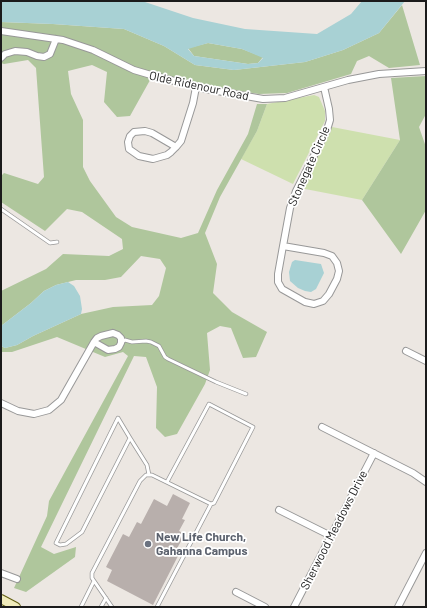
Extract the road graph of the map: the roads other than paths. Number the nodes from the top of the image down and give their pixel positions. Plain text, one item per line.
1 (1, 31) edge
2 (56, 39) junction
3 (1, 58) edge
4 (426, 71) edge
5 (196, 87) junction
6 (324, 87) junction
7 (176, 147) junction
8 (1, 209) edge
9 (57, 242) dead end
10 (284, 246) junction
11 (94, 342) junction
12 (121, 343) junction
13 (406, 351) dead end
14 (426, 361) edge
15 (246, 394) dead end
16 (1, 403) edge
17 (322, 427) dead end
18 (130, 438) junction
19 (374, 453) junction
20 (149, 475) junction
21 (167, 482) junction
22 (426, 482) edge
23 (211, 504) junction
24 (279, 510) dead end
25 (331, 536) junction
26 (426, 553) edge
27 (1, 573) edge
28 (17, 578) dead end
29 (94, 581) junction
30 (236, 592) dead end
31 (106, 598) junction
32 (1, 599) edge
33 (16, 607) edge
34 (81, 607) edge
35 (101, 607) edge
36 (112, 607) edge
37 (157, 607) edge
38 (265, 607) edge
39 (294, 607) edge
40 (398, 607) edge

1 - 2 street, Olde Ridenour Road
2 - 3 street
2 - 5 street, Olde Ridenour Road
4 - 6 street, Olde Ridenour Road
5 - 6 street, Olde Ridenour Road
5 - 7 street
6 - 10 street, Stonegate Circle
7 - 7 street
8 - 9 lane
10 - 10 street, Stonegate Circle
11 - 12 street
11 - 12 street
11 - 16 street
12 - 15 lane
13 - 14 street
17 - 19 street
18 - 18 lane
18 - 20 lane
19 - 22 street
19 - 25 street, Sherwood Meadows Drive
20 - 21 lane
20 - 29 lane
21 - 23 lane
21 - 23 lane
23 - 37 lane
24 - 25 street
25 - 39 street, Sherwood Meadows Drive
26 - 40 street
27 - 28 street
29 - 31 lane
29 - 34 lane
30 - 38 street
31 - 35 lane
31 - 36 lane
32 - 33 main road

